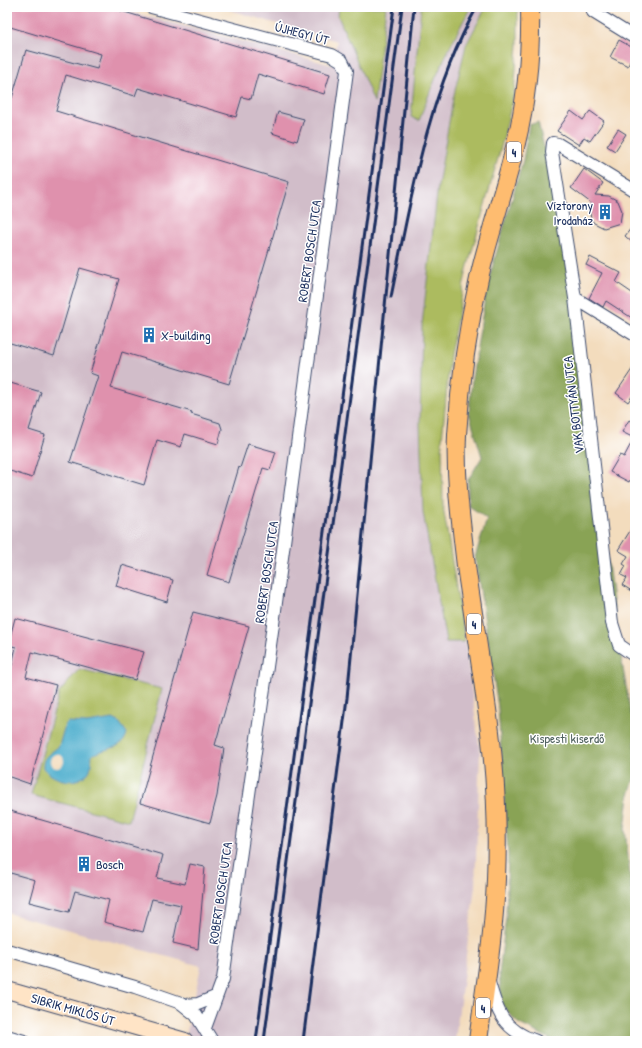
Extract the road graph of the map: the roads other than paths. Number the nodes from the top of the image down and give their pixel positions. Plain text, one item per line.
1 (151, 7) edge
2 (530, 7) edge
3 (593, 12) dead end
4 (635, 38) edge
5 (347, 71) joint
6 (635, 191) edge
7 (575, 298) junction
8 (635, 335) edge
9 (635, 656) edge
10 (7, 950) edge
11 (487, 976) junction
12 (7, 990) edge
13 (215, 997) junction
14 (184, 1005) junction
15 (205, 1028) junction
16 (7, 1036) edge
17 (24, 1041) edge
18 (185, 1041) edge
19 (212, 1041) edge
20 (478, 1041) edge
21 (536, 1041) edge

1 - 5 street, ÚJHEGYI ÚT
2 - 11 main road, 4
3 - 4 street
5 - 13 street, ROBERT BOSCH UTCA
6 - 7 street, VAK BOTTYÁN UTCA
7 - 8 street
7 - 9 street, VAK BOTTYÁN UTCA
10 - 14 street
11 - 20 main road, 4
11 - 21 street
12 - 18 main road, SIBRIK MIKLÓS ÚT
13 - 14 street
13 - 15 street, ROBERT BOSCH UTCA
14 - 15 street
15 - 19 street
16 - 17 street

